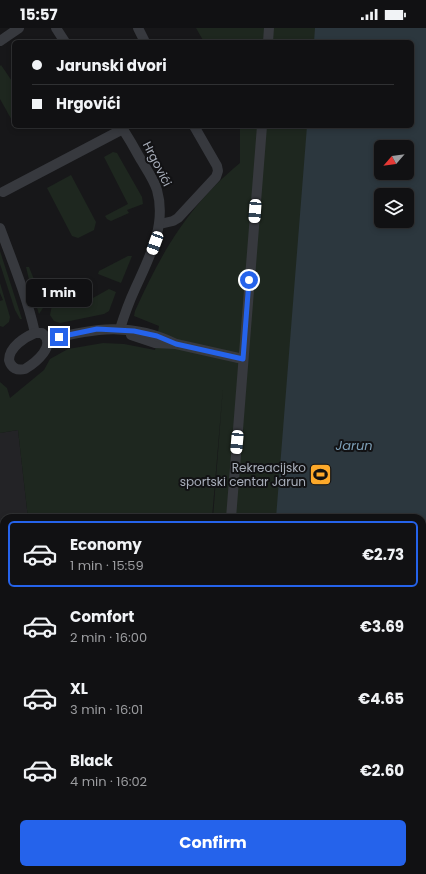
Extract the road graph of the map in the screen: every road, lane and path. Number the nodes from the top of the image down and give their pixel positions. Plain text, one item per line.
1 (19, 28) edge
2 (56, 28) edge
3 (138, 28) edge
4 (269, 28) edge
5 (64, 40) edge
6 (144, 40) edge
7 (268, 40) edge
8 (0, 41) edge
9 (122, 128) edge
10 (195, 128) edge
11 (262, 128) edge
12 (3, 192) dead end
13 (160, 224) junction
14 (0, 228) edge
15 (120, 329) junction
16 (35, 333) junction
17 (48, 340) junction
18 (243, 359) junction
19 (4, 360) edge
20 (231, 514) edge

1 - 8 street
2 - 5 street
3 - 6 street
4 - 7 street
9 - 12 street
9 - 13 street, Hrgovići
10 - 13 street
11 - 18 street
13 - 15 street, Hrgovići
14 - 16 street
15 - 17 street
15 - 18 street
16 - 17 street
16 - 19 street
17 - 19 street
18 - 20 street

